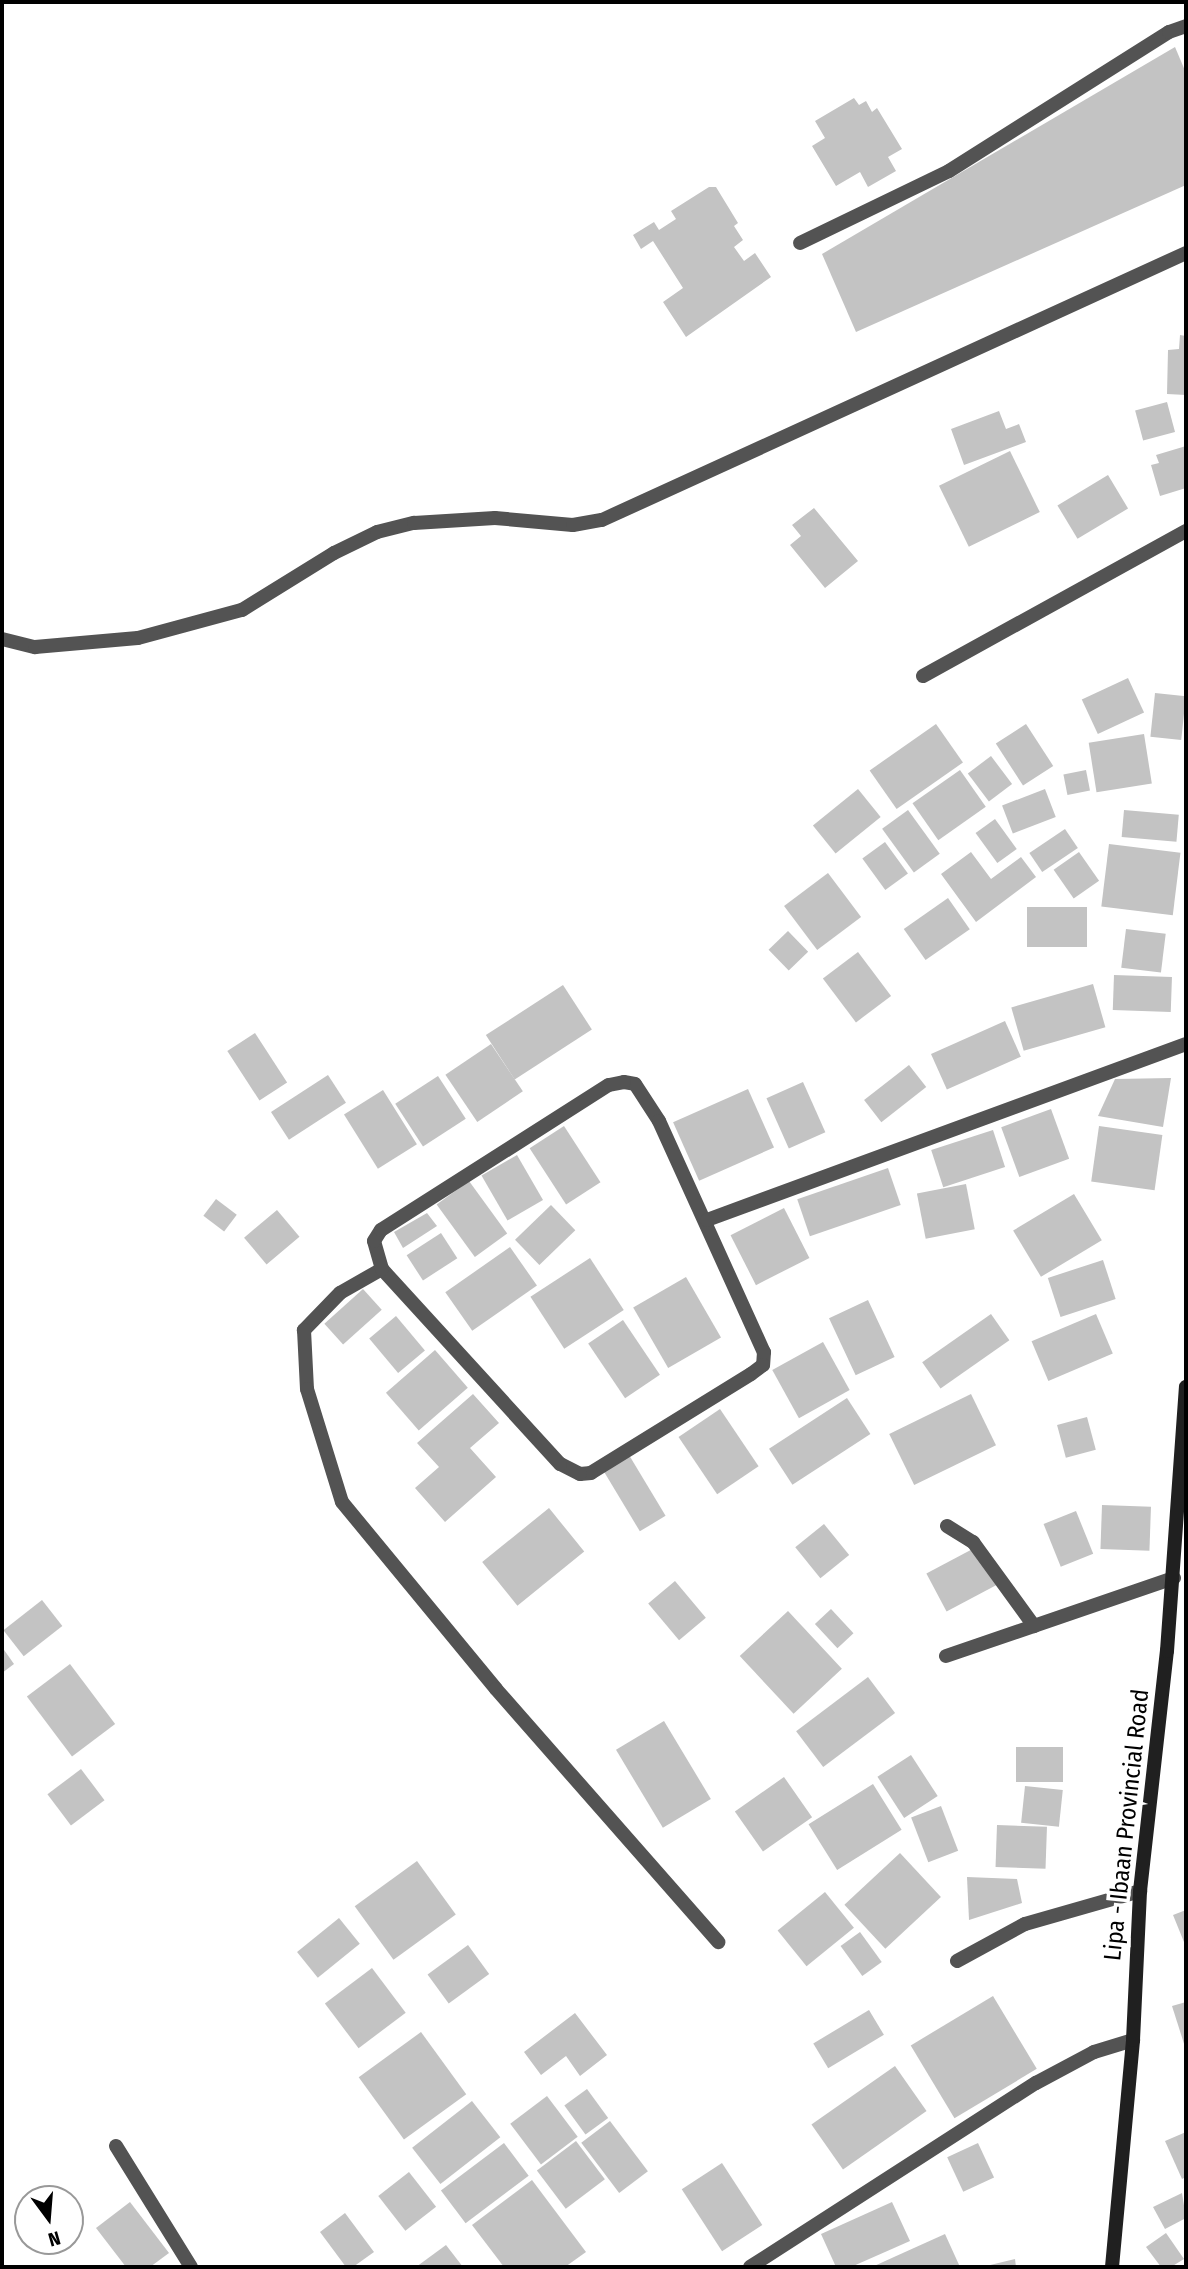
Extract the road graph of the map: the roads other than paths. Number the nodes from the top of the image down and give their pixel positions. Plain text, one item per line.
1 (1186, 26) edge
2 (800, 243) dead end
3 (1186, 253) edge
4 (1186, 531) edge
5 (2, 639) edge
6 (923, 676) dead end
7 (1186, 1044) edge
8 (707, 1220) junction
9 (382, 1269) junction
10 (1186, 1387) edge
11 (947, 1526) dead end
12 (1174, 1578) junction
13 (1034, 1626) junction
14 (946, 1656) dead end
15 (1140, 1891) junction
16 (718, 1942) dead end
17 (957, 1961) dead end
18 (1133, 2039) junction
19 (116, 2146) dead end
20 (191, 2267) edge
21 (750, 2267) edge
22 (1112, 2267) edge

1 - 2 street
3 - 5 street
4 - 6 street
7 - 8 street
8 - 9 street
8 - 9 street
9 - 16 street
10 - 12 main road, Lipa - Ibaan Provincial Road
11 - 13 street
12 - 13 street
12 - 15 main road, Lipa - Ibaan Provincial Road
13 - 14 street
15 - 17 street
15 - 18 main road, Lipa - Ibaan Provincial Road
18 - 21 street
18 - 22 main road, Lipa - Ibaan Provincial Road
19 - 20 street

